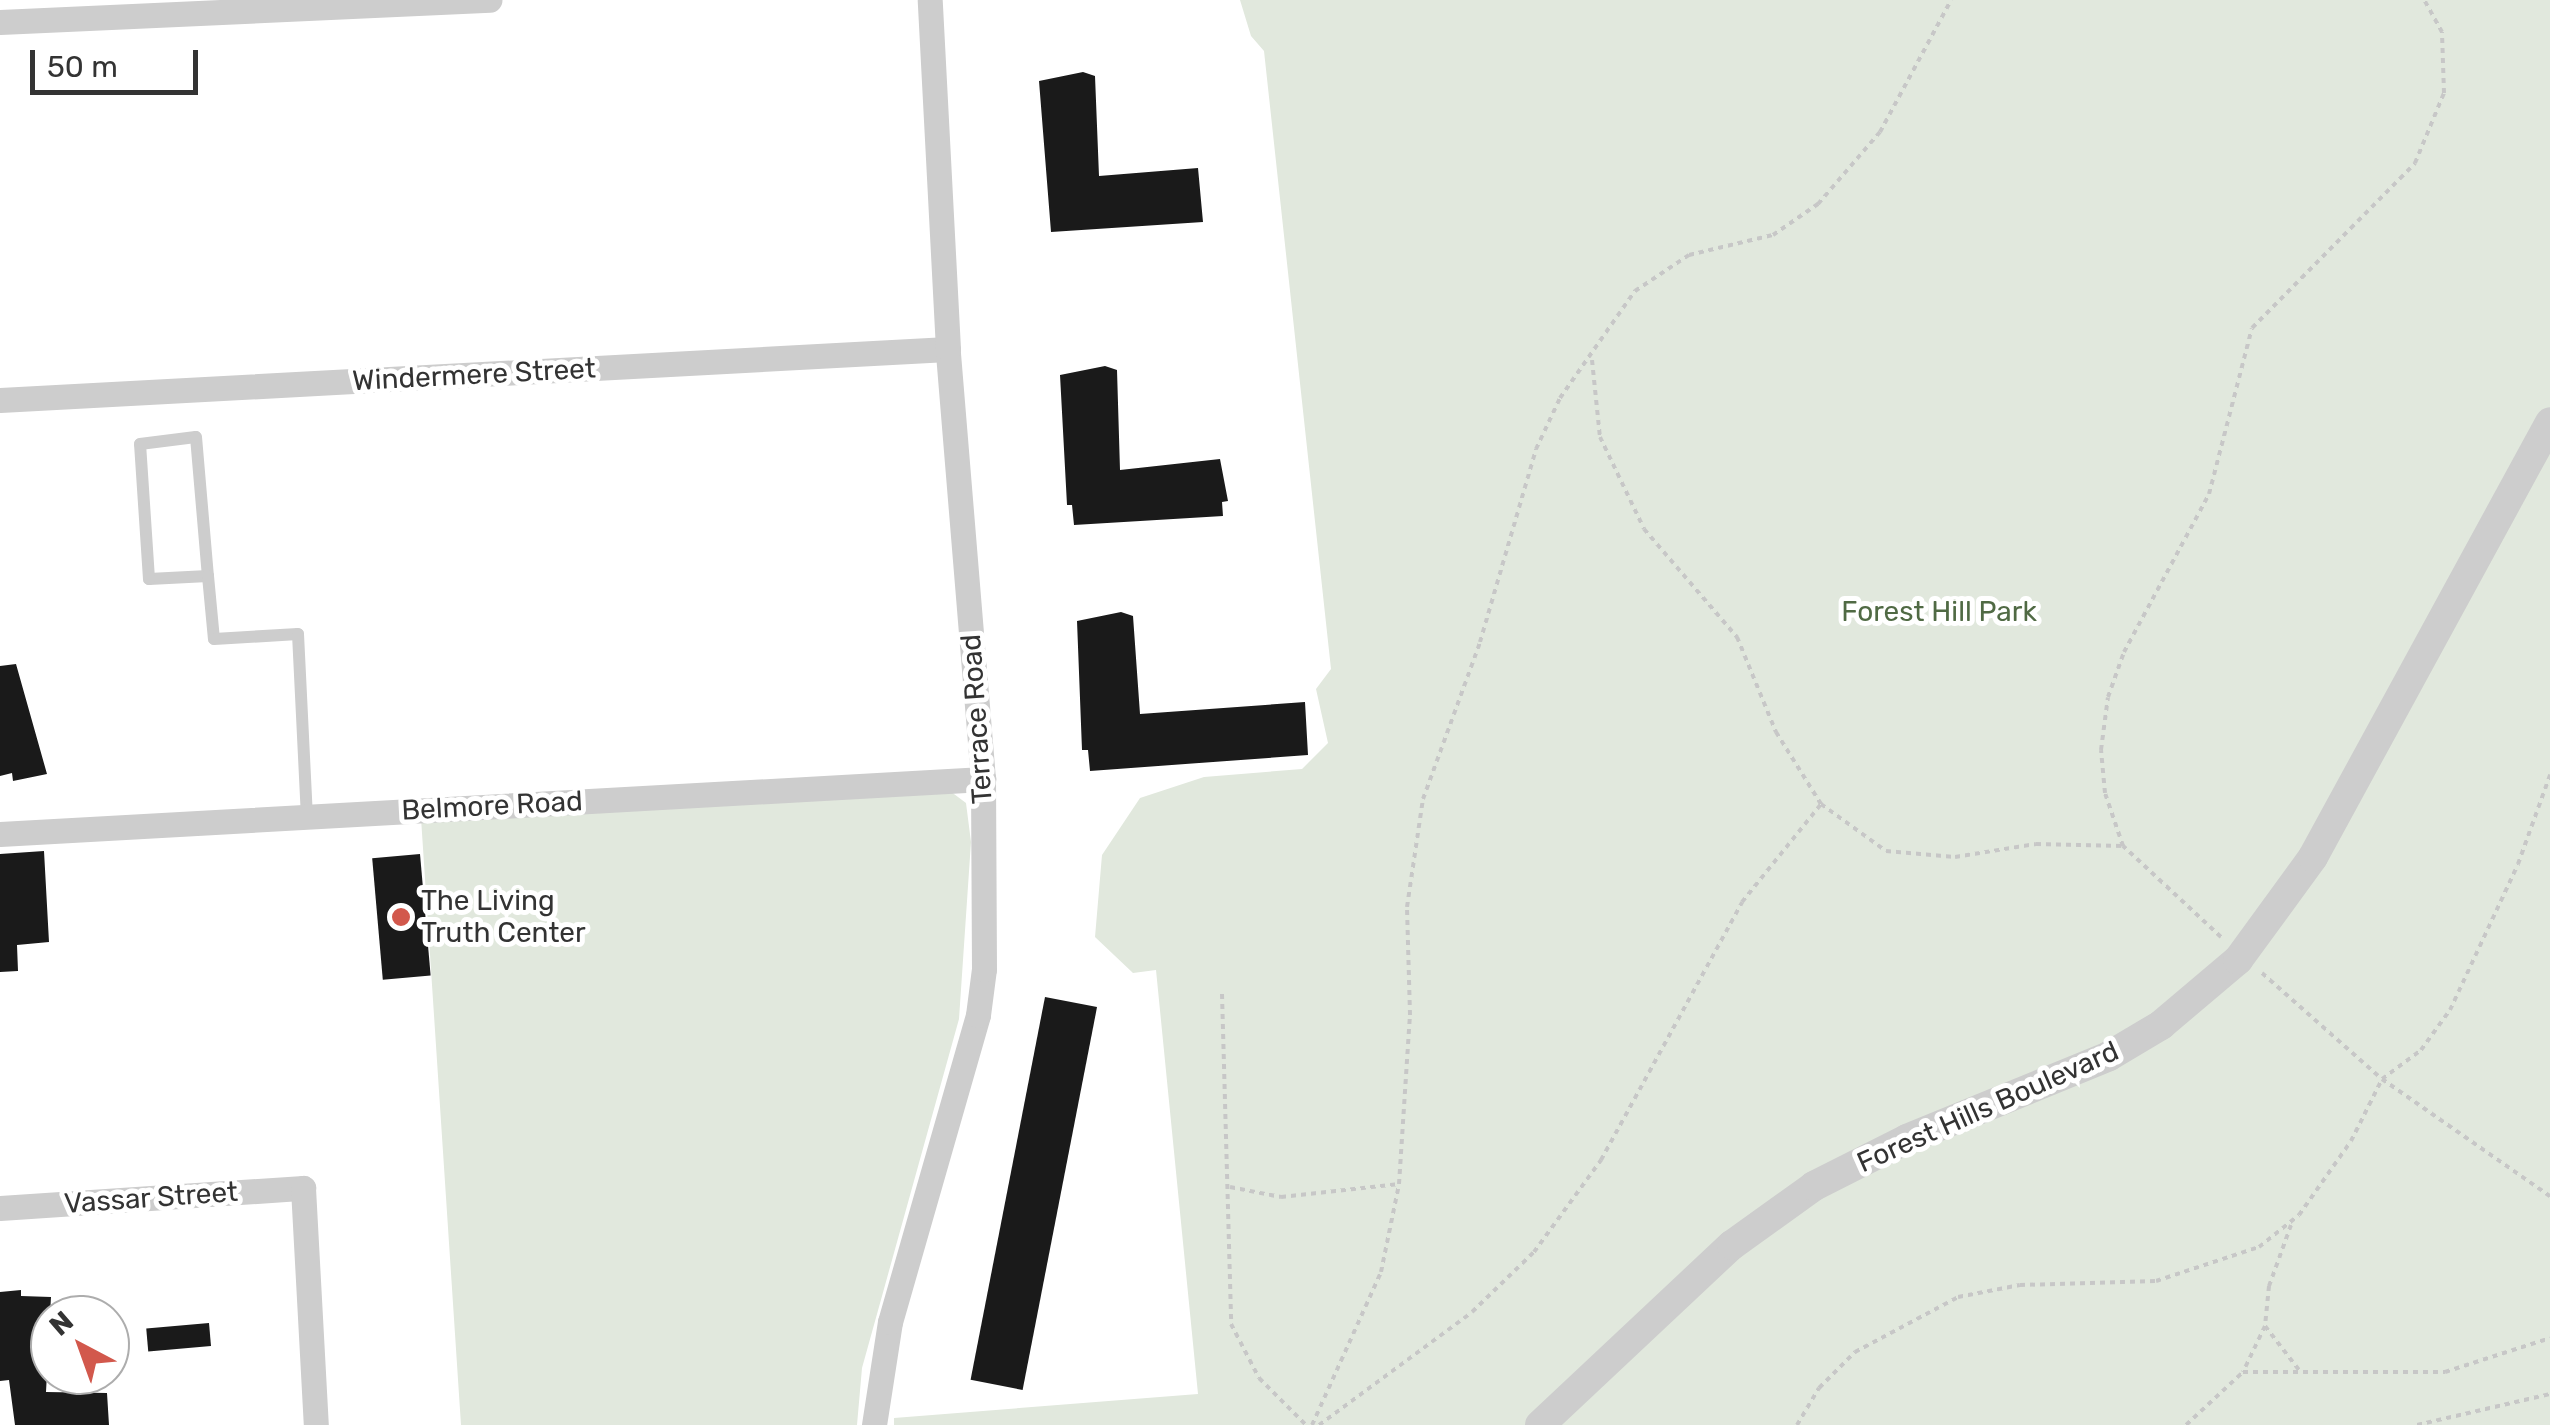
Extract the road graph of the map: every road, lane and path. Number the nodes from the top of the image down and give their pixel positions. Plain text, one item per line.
1 (490, 0) edge
2 (930, 0) edge
3 (1951, 0) edge
4 (2424, 0) edge
5 (0, 22) edge
6 (948, 350) junction
7 (1592, 360) junction
8 (0, 400) edge
9 (2550, 422) edge
10 (208, 576) junction
11 (2550, 775) edge
12 (983, 779) junction
13 (1821, 804) junction
14 (307, 816) junction
15 (0, 834) edge
16 (2122, 846) junction
17 (2168, 889) dead end
18 (1222, 994) dead end
19 (2351, 1052) dead end
20 (2382, 1079) junction
21 (1399, 1184) junction
22 (1230, 1187) junction
23 (2550, 1196) edge
24 (0, 1208) edge
25 (2290, 1222) junction
26 (2264, 1326) junction
27 (2550, 1338) edge
28 (2299, 1370) junction
29 (2243, 1372) junction
30 (2550, 1394) edge
31 (316, 1425) edge
32 (874, 1425) edge
33 (1312, 1425) edge
34 (1540, 1425) edge
35 (1797, 1425) edge
36 (2186, 1425) edge
37 (2418, 1425) edge

1 - 5 street
2 - 6 street, Terrace Road
3 - 7 path
4 - 16 path
6 - 8 street, Windermere Street
6 - 12 street, Terrace Road
7 - 13 path
7 - 21 path
9 - 34 street, Forest Hills Boulevard
10 - 10 lane
10 - 14 lane
11 - 20 path
12 - 14 street, Belmore Road
12 - 32 street, Terrace Road
13 - 16 path
13 - 33 path
14 - 15 street, Belmore Road
16 - 17 path
18 - 22 path
19 - 20 path
20 - 23 path
20 - 25 path
21 - 22 path
21 - 33 path
22 - 33 path
24 - 31 street, Vassar Street
25 - 26 path
25 - 35 path
26 - 28 path
26 - 29 path
27 - 28 path
28 - 29 path
29 - 36 path
30 - 37 path

